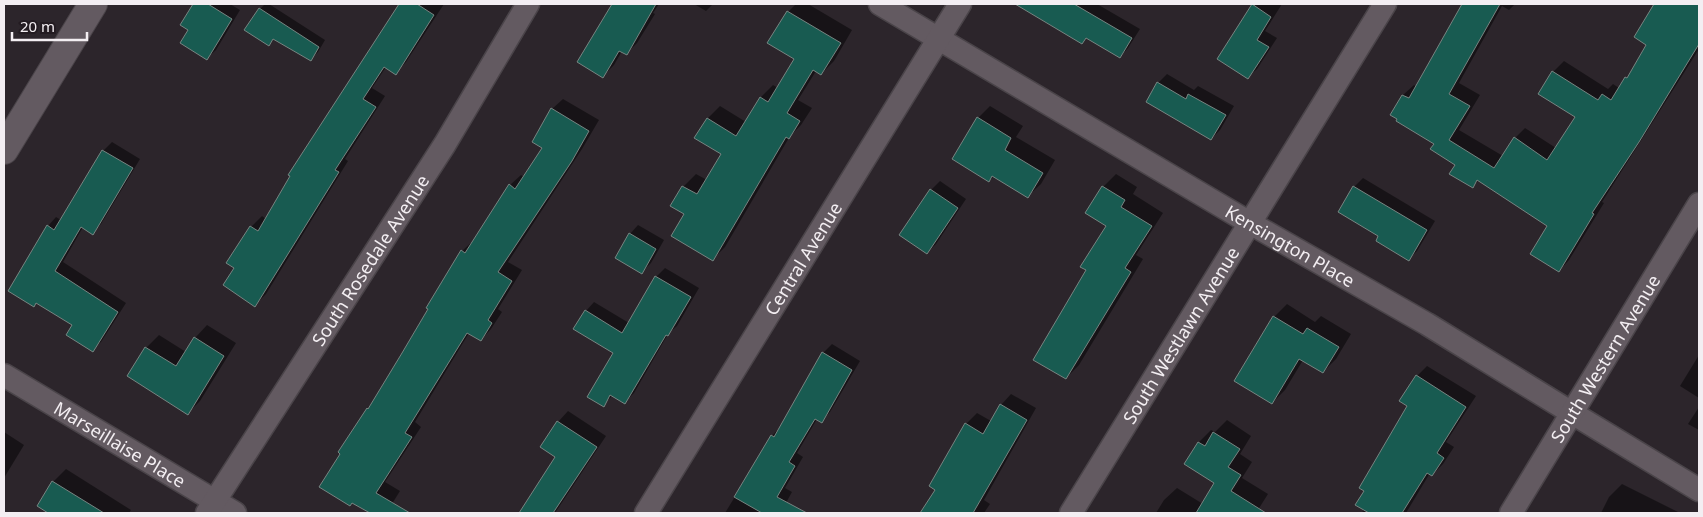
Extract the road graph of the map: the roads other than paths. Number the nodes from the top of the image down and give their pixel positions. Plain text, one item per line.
1 (93, 4) edge
2 (528, 4) edge
3 (880, 4) edge
4 (960, 4) edge
5 (1385, 4) edge
6 (939, 38) junction
7 (4, 150) edge
8 (1699, 204) edge
9 (1250, 222) junction
10 (4, 375) edge
11 (1572, 414) junction
12 (1699, 490) edge
13 (211, 507) edge
14 (235, 513) edge
15 (646, 513) edge
16 (1071, 513) edge
17 (1511, 513) edge

1 - 7 street
2 - 13 street, South Rosedale Avenue
3 - 6 street, Kensington Place
4 - 6 street, Central Avenue
5 - 9 street, South Westlawn Avenue
6 - 9 street, Kensington Place
6 - 15 street, Central Avenue
8 - 11 street, South Western Avenue
9 - 11 street, Kensington Place
9 - 16 street, South Westlawn Avenue
10 - 13 street, Marseillaise Place
11 - 12 street, Kensington Place
11 - 17 street, South Western Avenue
13 - 14 street, Marseillaise Place

